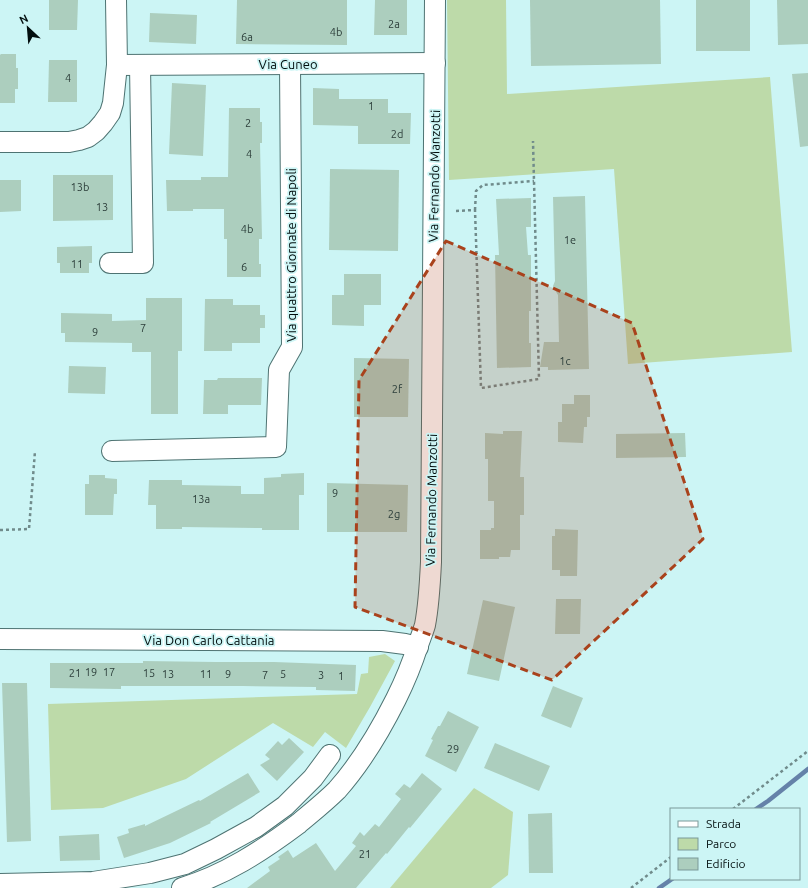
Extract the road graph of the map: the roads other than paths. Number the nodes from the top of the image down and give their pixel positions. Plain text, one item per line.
1 (116, 0) edge
2 (435, 0) edge
3 (435, 63) junction
4 (290, 64) junction
5 (117, 65) junction
6 (140, 65) junction
7 (0, 142) edge
8 (110, 263) dead end
9 (112, 451) dead end
10 (0, 639) edge
11 (418, 647) junction
12 (330, 755) dead end
13 (0, 884) edge
14 (182, 888) edge

1 - 5 street
2 - 3 street, Via Fernando Manzotti
3 - 4 street, Via Cuneo
3 - 11 street, Via Fernando Manzotti
4 - 6 street, Via Cuneo
4 - 9 street, Via quattro Giornate di Napoli
5 - 6 street, Via Cuneo
5 - 7 street
6 - 8 street
10 - 11 street, Via Don Carlo Cattania
11 - 14 street, Via Fernando Manzotti
12 - 13 street

